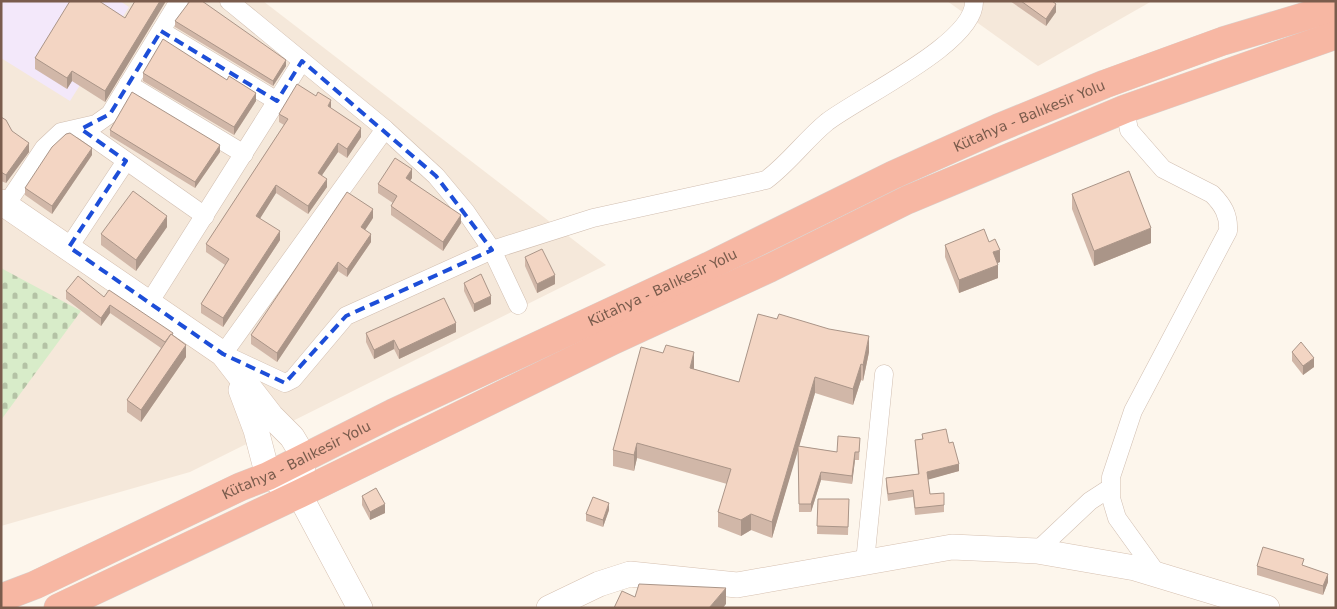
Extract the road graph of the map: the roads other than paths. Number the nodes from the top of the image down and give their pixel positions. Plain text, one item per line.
1 (179, 1) edge
2 (230, 1) edge
3 (974, 1) edge
4 (1336, 7) edge
5 (161, 31) junction
6 (1336, 35) edge
7 (302, 61) junction
8 (128, 84) junction
9 (277, 101) junction
10 (1125, 109) junction
11 (80, 129) junction
12 (385, 129) junction
13 (244, 154) junction
14 (126, 161) junction
15 (4, 204) edge
16 (205, 216) junction
17 (69, 247) junction
18 (492, 250) junction
19 (150, 303) junction
20 (518, 305) dead end
21 (223, 354) junction
22 (884, 374) dead end
23 (304, 457) junction
24 (268, 476) junction
25 (1110, 488) junction
26 (298, 494) junction
27 (1036, 551) junction
28 (866, 562) junction
29 (1158, 575) junction
30 (1, 598) edge
31 (58, 608) edge
32 (360, 608) edge
33 (549, 608) edge
34 (1267, 608) edge

1 - 5 street
2 - 7 street
3 - 18 street
4 - 23 highway, Kütahya - Balıkesir Yolu
5 - 8 street
5 - 9 street
6 - 10 highway, Kütahya - Balıkesir Yolu
7 - 9 street
7 - 12 street
8 - 11 street
8 - 13 street
9 - 13 street
10 - 25 street
10 - 26 highway, Kütahya - Balıkesir Yolu
11 - 14 street
11 - 15 street
12 - 18 street
12 - 21 street
13 - 16 street
14 - 16 street
14 - 17 street
15 - 17 street
16 - 19 street
17 - 19 street
18 - 20 street
18 - 21 street
19 - 21 street
21 - 23 street
21 - 24 street
22 - 28 street
23 - 24 highway, Kütahya - Balıkesir Yolu
23 - 26 street
24 - 26 street
24 - 30 highway, Kütahya - Balıkesir Yolu
25 - 27 street
25 - 29 street
26 - 31 highway, Kütahya - Balıkesir Yolu
26 - 32 street
27 - 28 street
27 - 29 street
28 - 33 street
29 - 34 street

